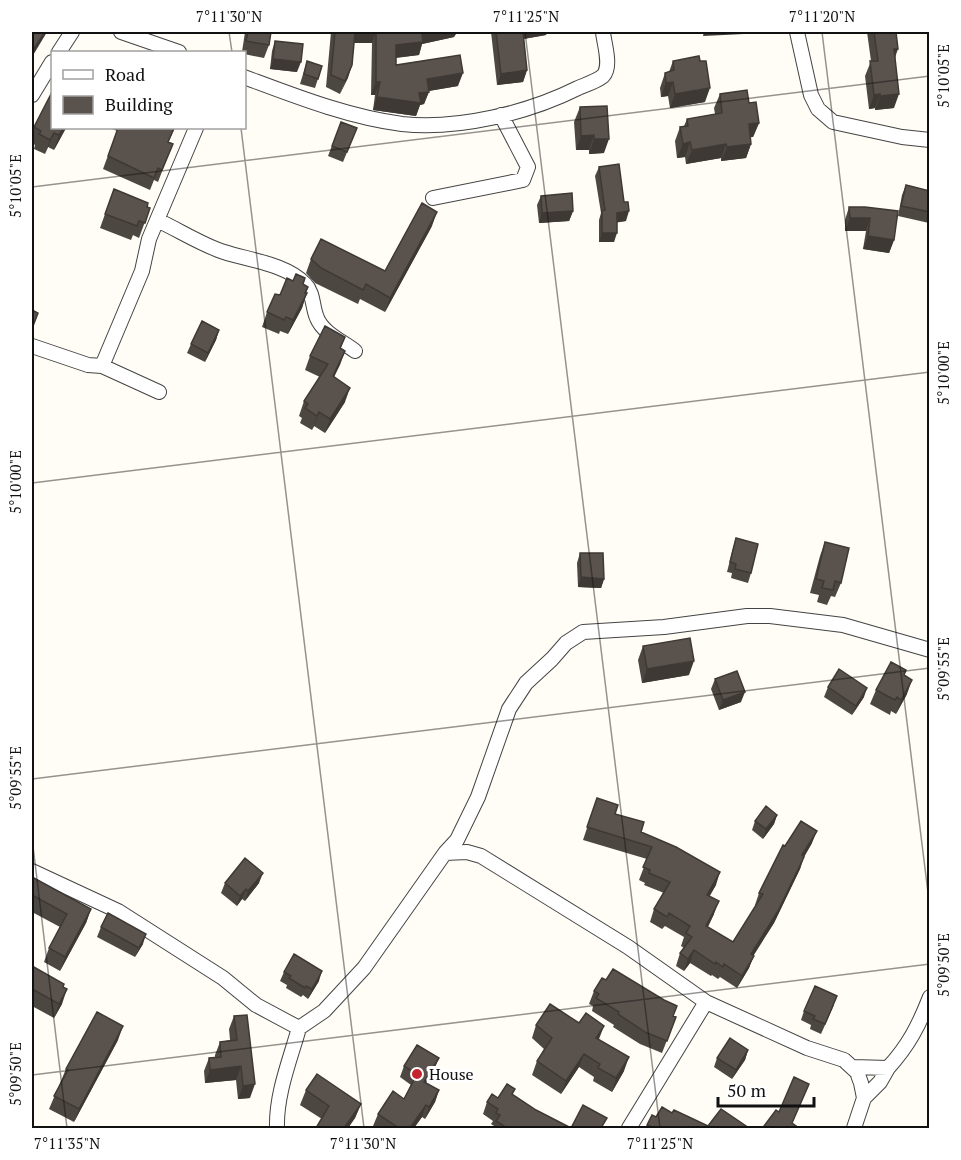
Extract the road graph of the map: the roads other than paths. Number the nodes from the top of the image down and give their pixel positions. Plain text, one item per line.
1 (72, 32) edge
2 (121, 32) edge
3 (603, 32) edge
4 (797, 32) edge
5 (60, 51) edge
6 (176, 51) edge
7 (51, 64) edge
8 (246, 78) edge
9 (32, 95) edge
10 (501, 115) junction
11 (196, 129) edge
12 (930, 140) edge
13 (433, 198) dead end
14 (157, 220) junction
15 (32, 346) edge
16 (355, 351) dead end
17 (102, 366) junction
18 (159, 392) dead end
19 (930, 650) edge
20 (445, 853) junction
21 (32, 871) edge
22 (930, 996) edge
23 (706, 1002) junction
24 (299, 1028) junction
25 (853, 1067) junction
26 (888, 1068) junction
27 (864, 1098) junction
28 (277, 1128) edge
29 (629, 1128) edge
30 (854, 1128) edge

1 - 5 street
2 - 6 street
3 - 10 street
4 - 12 street
7 - 9 street
8 - 10 street
10 - 13 street
11 - 14 street
14 - 16 street
14 - 17 street
15 - 17 street
17 - 18 street
19 - 20 street
20 - 23 street
20 - 24 street
21 - 24 street
22 - 26 street
23 - 25 street
23 - 29 street
24 - 28 street
25 - 26 street
25 - 27 street
26 - 27 street
27 - 30 street

